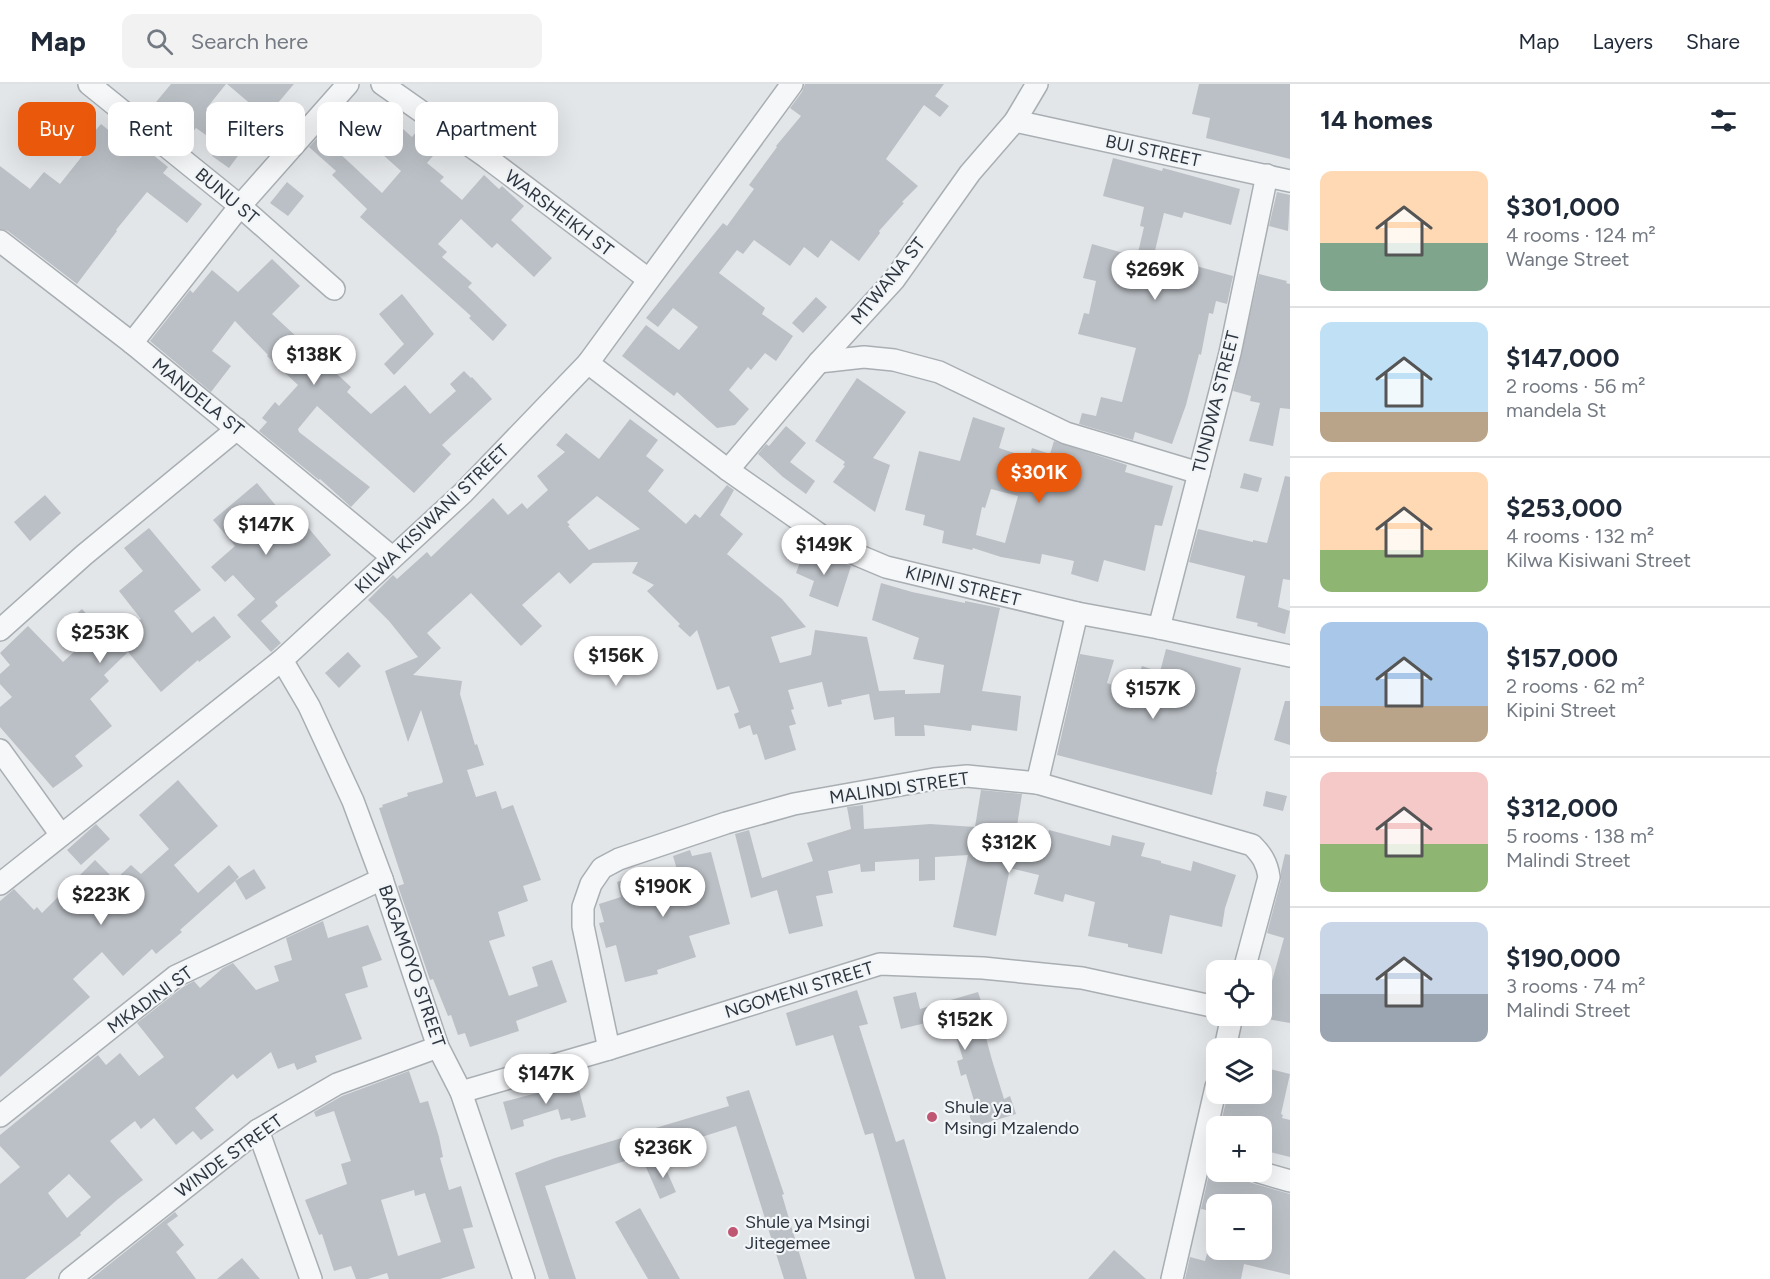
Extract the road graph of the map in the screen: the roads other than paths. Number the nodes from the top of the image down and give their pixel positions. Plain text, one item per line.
1 (89, 84) edge
2 (348, 84) edge
3 (382, 84) edge
4 (792, 84) edge
5 (1037, 84) edge
6 (1015, 121) junction
7 (1267, 175) junction
8 (1290, 181) edge
9 (240, 206) junction
10 (0, 241) edge
11 (648, 279) junction
12 (334, 289) dead end
13 (132, 343) junction
14 (819, 362) junction
15 (588, 363) junction
16 (237, 429) junction
17 (728, 471) junction
18 (1199, 473) junction
19 (392, 557) junction
20 (1077, 614) junction
21 (1159, 628) junction
22 (0, 630) edge
23 (1290, 656) edge
24 (282, 660) junction
25 (0, 750) edge
26 (1037, 783) junction
27 (61, 835) junction
28 (382, 879) junction
29 (0, 884) edge
30 (1247, 960) edge
31 (1206, 1005) edge
32 (438, 1047) junction
33 (609, 1049) junction
34 (461, 1092) junction
35 (0, 1116) edge
36 (258, 1130) junction
37 (1206, 1167) edge
38 (1272, 1176) edge
39 (1290, 1181) edge
40 (70, 1279) edge
41 (311, 1279) edge
42 (524, 1279) edge
43 (1172, 1279) edge

1 - 9 street, BUNU ST
2 - 9 street
3 - 11 street, WARSHEIKH ST
4 - 11 street, KILWA KISIWANI STREET
5 - 6 street, MTWANA ST
6 - 7 street, BUI STREET
6 - 14 street, MTWANA ST
7 - 8 street, BUI STREET
7 - 18 street, TUNDWA STREET
9 - 12 street, BUNU ST
9 - 13 street
10 - 13 street, MANDELA ST
11 - 15 street, KILWA KISIWANI STREET
13 - 16 street, MANDELA ST
14 - 17 street, MTWANA ST
14 - 18 street
15 - 17 street, KIPINI STREET
15 - 19 street, KILWA KISIWANI STREET
16 - 19 street, MANDELA ST
16 - 22 street
17 - 20 street, KIPINI STREET
18 - 21 street, TUNDWA STREET
19 - 24 street, KILWA KISIWANI STREET
20 - 21 street, KIPINI STREET
20 - 26 street
21 - 23 street, KIPINI STREET
24 - 27 street, KILWA KISIWANI STREET
24 - 28 street, BAGAMOYO STREET
25 - 27 street
26 - 30 street, MALINDI STREET
26 - 33 street, MALINDI STREET
27 - 29 street, KILWA KISIWANI STREET
28 - 32 street, BAGAMOYO STREET
28 - 35 street, MKADINI ST
31 - 33 street, NGOMENI STREET
32 - 34 street, BAGAMOYO STREET
32 - 36 street, WINDE STREET
33 - 34 street, NGOMENI STREET
34 - 42 street, BAGAMOYO STREET
36 - 40 street, WINDE STREET
36 - 41 street
37 - 43 street
38 - 39 street

